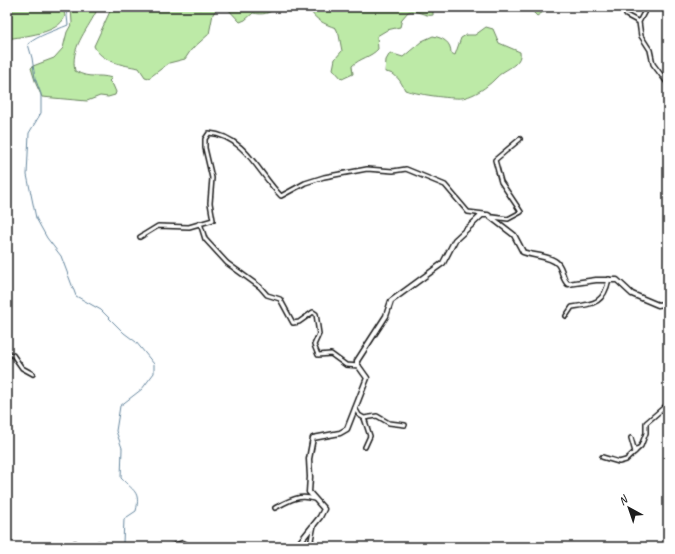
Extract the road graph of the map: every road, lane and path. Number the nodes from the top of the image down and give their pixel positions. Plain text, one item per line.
1 (625, 7) edge
2 (647, 7) edge
3 (639, 22) junction
4 (668, 84) edge
5 (520, 139) dead end
6 (485, 214) junction
7 (493, 217) junction
8 (200, 223) junction
9 (140, 237) dead end
10 (609, 279) junction
11 (668, 303) edge
12 (566, 316) dead end
13 (7, 354) edge
14 (359, 366) junction
15 (33, 374) dead end
16 (668, 404) edge
17 (355, 407) junction
18 (364, 418) junction
19 (405, 425) dead end
20 (631, 438) dead end
21 (365, 447) dead end
22 (635, 452) junction
23 (602, 456) dead end
24 (314, 499) junction
25 (275, 508) dead end
26 (315, 523) junction
27 (75, 543) dead end
28 (76, 547) edge
29 (87, 547) edge
30 (105, 547) edge
31 (172, 547) edge
32 (190, 547) edge
33 (296, 547) edge
34 (315, 547) edge

1 - 3 street
2 - 3 street
3 - 4 street
5 - 7 street
6 - 7 street
6 - 8 street
6 - 14 street
7 - 10 street
8 - 9 street
8 - 14 street
10 - 11 street
10 - 12 street
13 - 15 street
14 - 17 street
16 - 22 street
17 - 18 street
17 - 24 street
18 - 19 street
18 - 21 street
20 - 22 street
22 - 23 street
24 - 25 street
24 - 26 street
26 - 33 street
26 - 34 street
27 - 28 street
29 - 30 street
31 - 32 street

